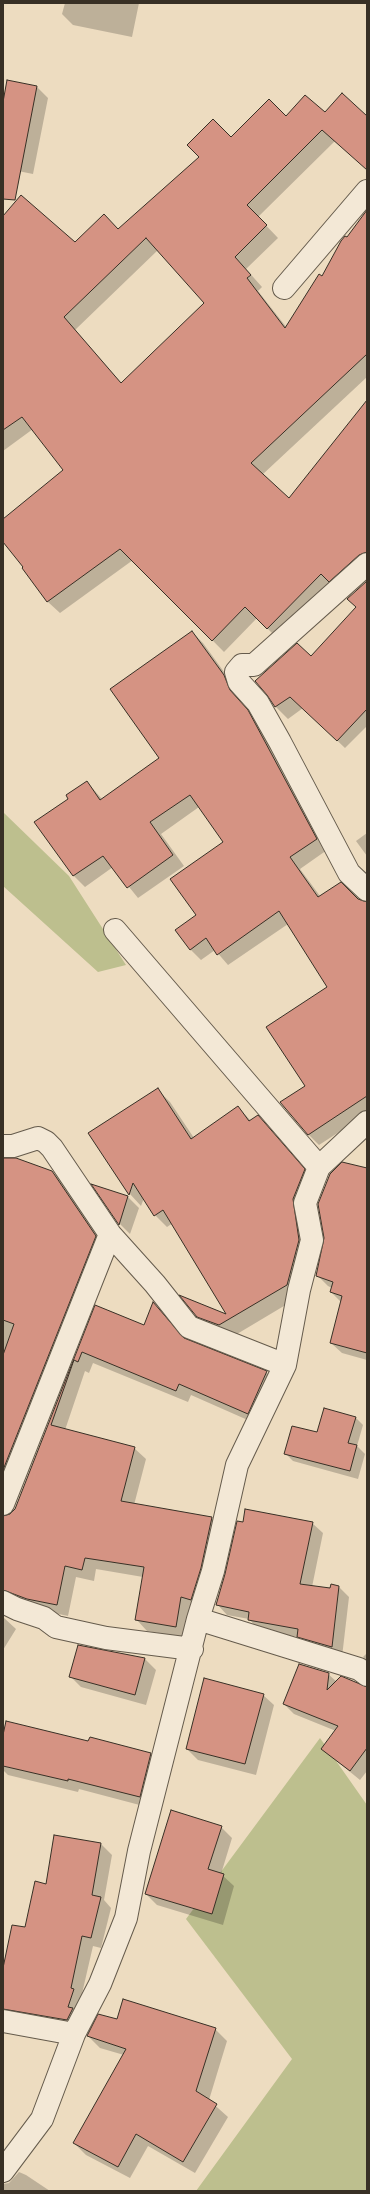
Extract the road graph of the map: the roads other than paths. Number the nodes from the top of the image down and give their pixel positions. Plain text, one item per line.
1 (367, 191) edge
2 (284, 288) dead end
3 (367, 564) edge
4 (367, 890) edge
5 (115, 930) dead end
6 (367, 1122) edge
7 (3, 1146) edge
8 (319, 1167) junction
9 (110, 1234) junction
10 (285, 1365) junction
11 (3, 1504) edge
12 (3, 1602) edge
13 (198, 1618) junction
14 (192, 1649) junction
15 (367, 1675) edge
16 (3, 2021) edge
17 (74, 2034) junction
18 (3, 2171) edge

1 - 2 street
3 - 4 street
5 - 8 street
6 - 8 street
7 - 9 street
8 - 10 street
9 - 10 street
9 - 11 street
10 - 13 street
12 - 14 street
13 - 14 street
13 - 15 street
14 - 17 street
16 - 17 street
17 - 18 street

